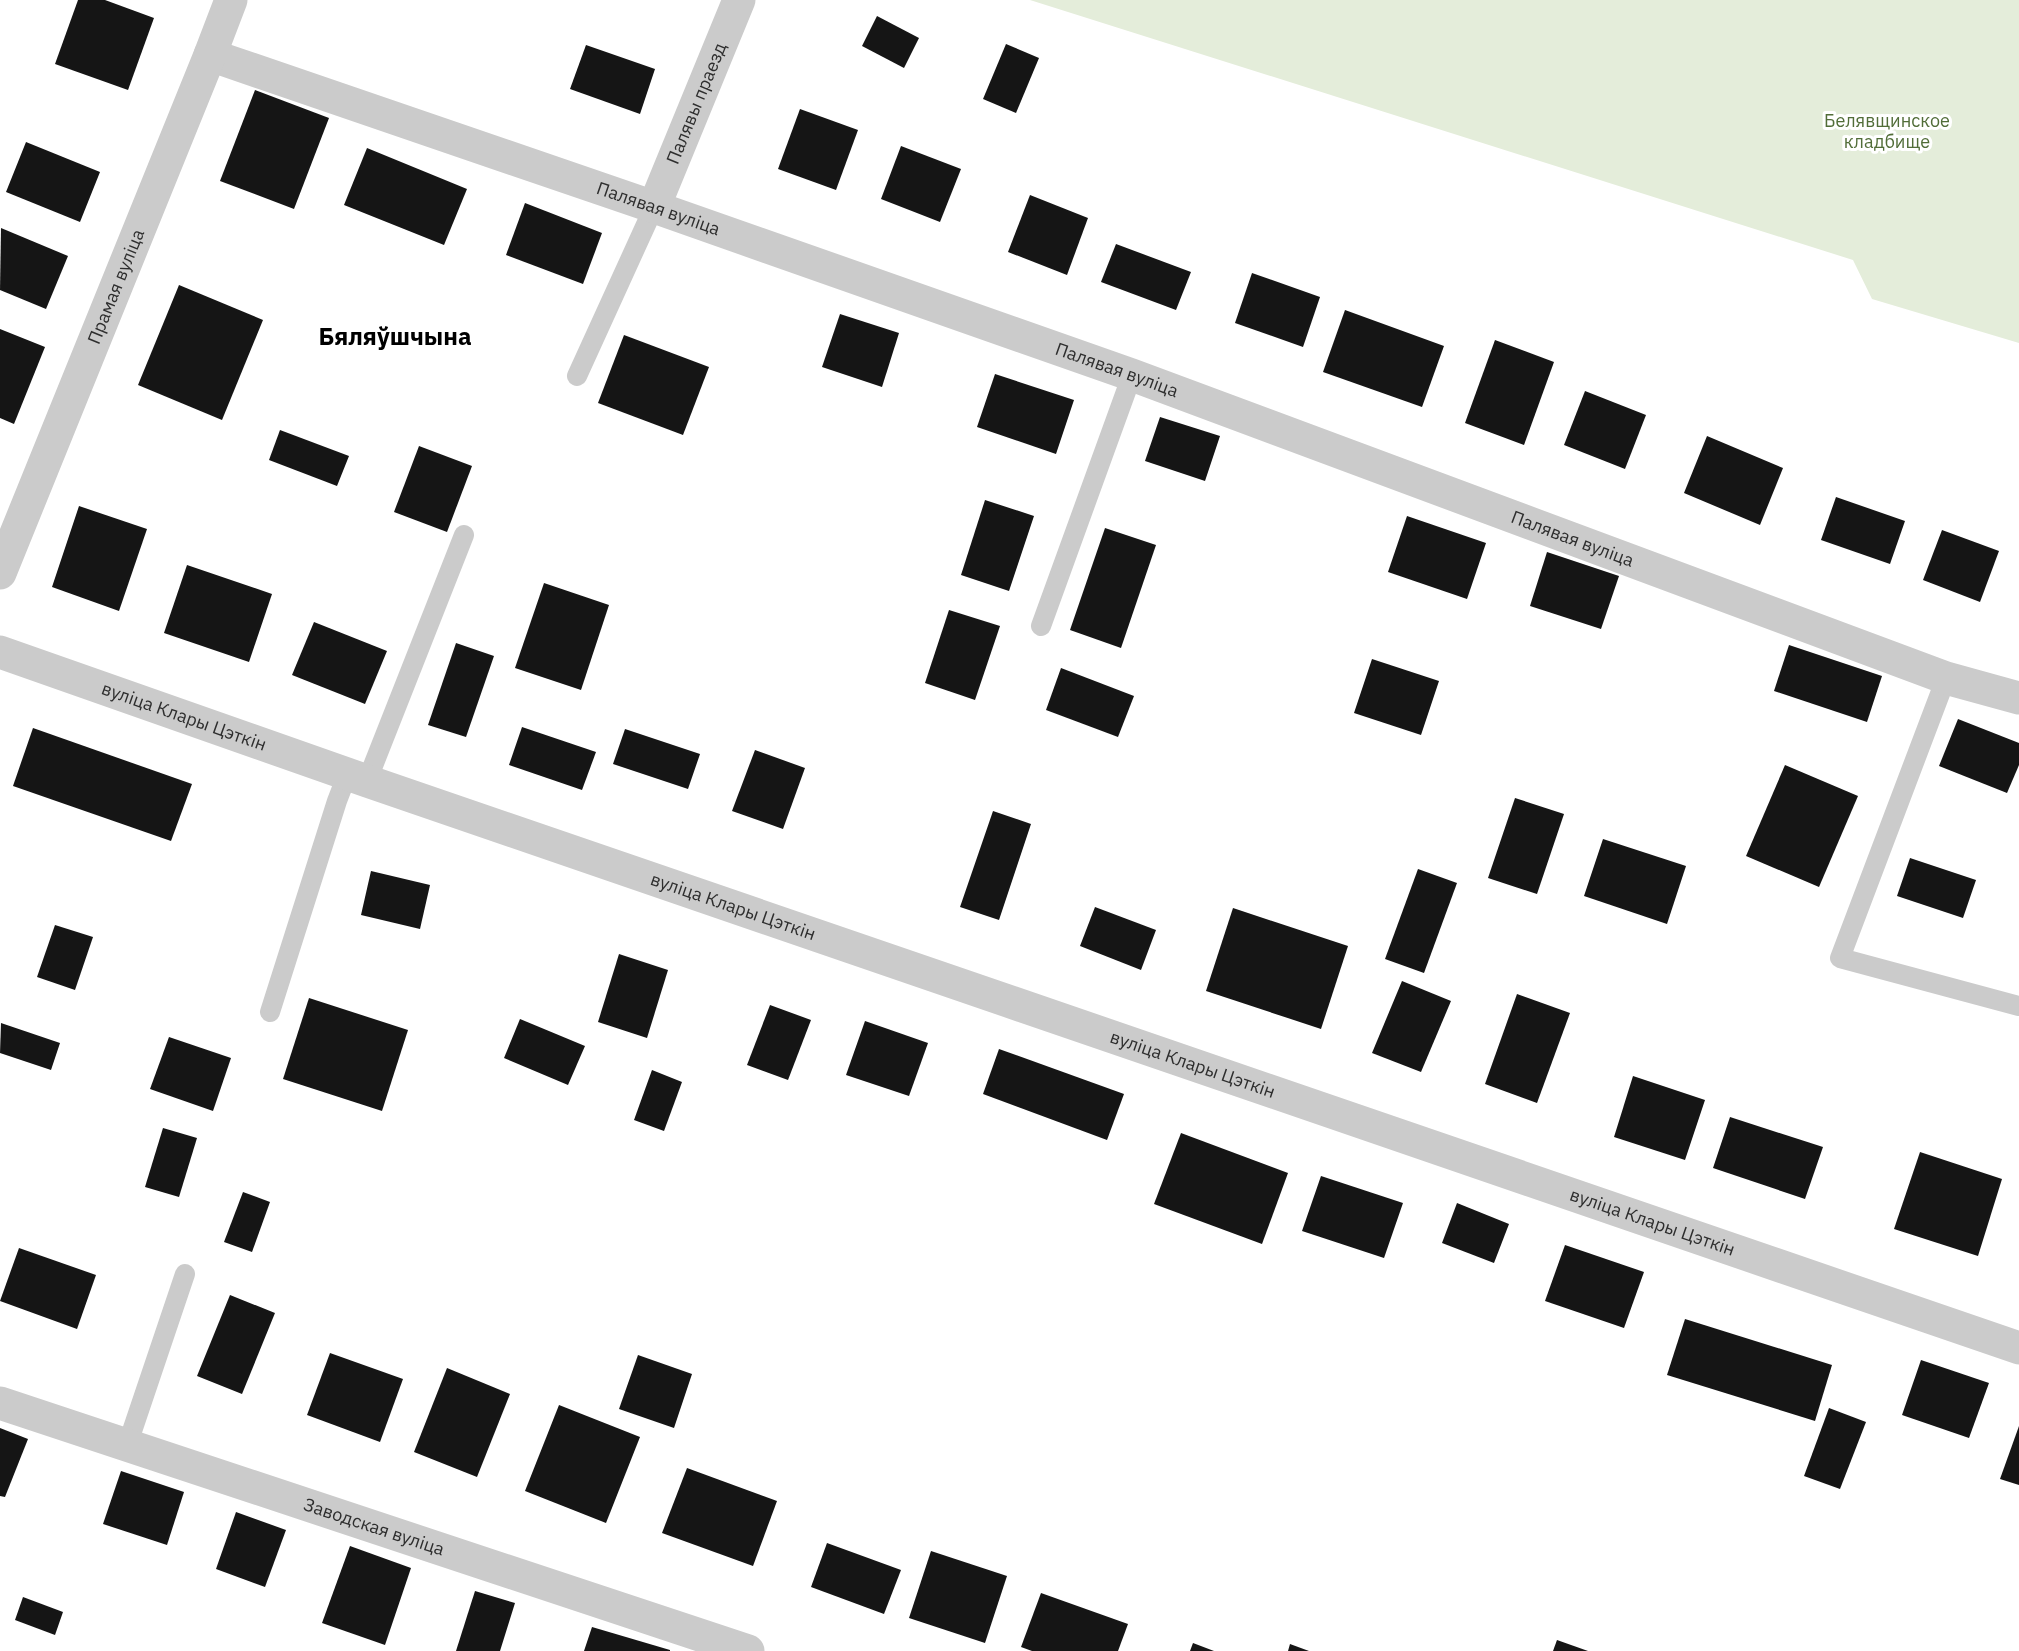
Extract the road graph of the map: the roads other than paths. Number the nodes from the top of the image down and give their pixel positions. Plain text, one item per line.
1 (231, 0) edge
2 (739, 0) edge
3 (210, 55) junction
4 (654, 207) junction
5 (1132, 375) junction
6 (577, 376) dead end
7 (464, 535) dead end
8 (0, 573) edge
9 (1041, 626) dead end
10 (0, 652) edge
11 (1946, 678) junction
12 (2019, 698) edge
13 (357, 778) junction
14 (2019, 1006) edge
15 (270, 1012) dead end
16 (185, 1274) dead end
17 (2019, 1348) edge
18 (0, 1403) edge
19 (127, 1446) junction
20 (748, 1651) edge

1 - 3 street, Прамая вуліца
2 - 4 street, Палявы праезд
3 - 4 street, Палявая вуліца
3 - 8 street, Прамая вуліца
4 - 5 street, Палявая вуліца
4 - 6 lane
5 - 9 lane
5 - 11 street, Палявая вуліца
7 - 13 lane
10 - 13 street, вуліца Клары Цэткін
11 - 12 street, Палявая вуліца
11 - 14 lane
13 - 15 lane
13 - 17 street, вуліца Клары Цэткін
16 - 19 lane
18 - 19 street, Заводская вуліца
19 - 20 street, Заводская вуліца

